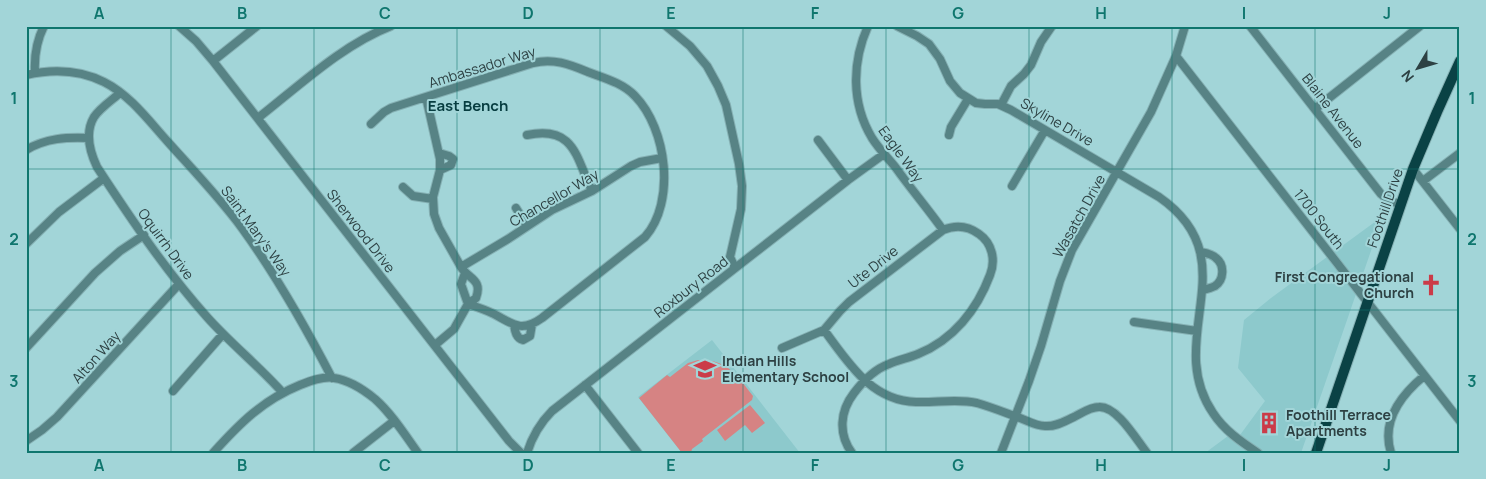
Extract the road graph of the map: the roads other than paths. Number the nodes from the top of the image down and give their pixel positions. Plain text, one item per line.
1 (44, 26) edge
2 (179, 26) edge
3 (258, 26) edge
4 (391, 26) edge
5 (666, 26) edge
6 (868, 26) edge
7 (897, 26) edge
8 (1052, 26) edge
9 (1185, 26) edge
10 (1420, 26) edge
11 (1253, 27) edge
12 (1176, 56) junction
13 (213, 61) junction
14 (1460, 61) edge
15 (35, 73) junction
16 (26, 75) edge
17 (120, 93) junction
18 (426, 97) junction
19 (968, 99) junction
20 (1001, 105) junction
21 (1315, 109) junction
22 (258, 118) junction
23 (370, 124) dead end
24 (1046, 130) junction
25 (527, 135) dead end
26 (949, 135) dead end
27 (89, 138) junction
28 (818, 140) dead end
29 (26, 150) edge
30 (1460, 152) edge
31 (439, 153) junction
32 (884, 154) junction
33 (662, 158) junction
34 (1414, 169) junction
35 (440, 170) junction
36 (1118, 172) junction
37 (104, 178) junction
38 (848, 180) junction
39 (1423, 181) junction
40 (1012, 186) dead end
41 (403, 187) dead end
42 (592, 191) junction
43 (432, 199) junction
44 (1401, 205) junction
45 (516, 208) dead end
46 (527, 226) junction
47 (1460, 229) edge
48 (943, 230) junction
49 (144, 235) junction
50 (26, 244) edge
51 (1201, 252) junction
52 (735, 268) junction
53 (463, 270) junction
54 (179, 284) junction
55 (1203, 290) junction
56 (1368, 303) junction
57 (468, 304) junction
58 (1134, 322) dead end
59 (532, 324) junction
60 (514, 325) junction
61 (824, 330) junction
62 (1197, 331) junction
63 (223, 334) junction
64 (435, 345) junction
65 (26, 348) edge
66 (782, 348) dead end
67 (1424, 376) junction
68 (332, 378) junction
69 (865, 381) junction
70 (585, 385) junction
71 (172, 391) dead end
72 (282, 393) junction
73 (1016, 416) junction
74 (394, 421) junction
75 (1460, 421) edge
76 (26, 441) edge
77 (213, 453) edge
78 (353, 453) edge
79 (418, 453) edge
80 (521, 453) edge
81 (528, 453) edge
82 (638, 453) edge
83 (852, 453) edge
84 (1001, 453) edge
85 (1147, 453) edge
86 (1258, 453) edge
87 (1316, 453) edge
88 (1390, 453) edge

1 - 15 street
2 - 13 street, Sherwood Drive
3 - 13 street
4 - 22 street
5 - 52 street
6 - 32 street, Eagle Way
7 - 19 street
8 - 20 street
9 - 12 street, Wasatch Drive
10 - 21 street
11 - 21 street, Blaine Avenue
12 - 36 street, Wasatch Drive
12 - 56 street, 1700 South
13 - 22 street, Sherwood Drive
14 - 34 main road, Foothill Drive
15 - 16 street, Saint Mary's Way
15 - 17 street, Saint Mary's Way
17 - 27 street
17 - 68 street, Saint Mary's Way
18 - 23 street, Ambassador Way
18 - 31 street
18 - 33 street, Ambassador Way
19 - 20 street, Skyline Drive
19 - 26 street
20 - 24 street, Skyline Drive
21 - 44 street, Blaine Avenue
22 - 64 street, Sherwood Drive
24 - 36 street, Skyline Drive
24 - 40 street
25 - 42 street
27 - 29 street
27 - 37 street, Oquirrh Drive
28 - 38 street
30 - 39 street
31 - 35 street
31 - 35 street
32 - 38 street, Roxbury Road
32 - 48 street, Eagle Way
33 - 42 street, Chancellor Way
33 - 59 street, Ambassador Way
34 - 39 street
34 - 44 main road, Foothill Drive
35 - 43 street
36 - 51 street, Skyline Drive
36 - 73 street, Wasatch Drive
37 - 49 street, Oquirrh Drive
37 - 50 street
38 - 52 street, Roxbury Road
39 - 47 street
41 - 43 street
42 - 46 street, Chancellor Way
43 - 53 street
44 - 56 main road, Foothill Drive
45 - 46 street
46 - 53 street, Chancellor Way
48 - 61 street, Ute Drive
48 - 69 street
49 - 54 street, Oquirrh Drive
49 - 65 street
51 - 55 street, Skyline Drive
51 - 55 street
52 - 70 street, Roxbury Road
53 - 57 street
53 - 57 street
54 - 63 street, Oquirrh Drive
54 - 76 street, Alton Way
55 - 62 street, Skyline Drive
56 - 67 street, 1700 South
56 - 87 main road, Foothill Drive
57 - 60 street, Ambassador Way
57 - 64 street
58 - 62 street
59 - 60 street
59 - 60 street, Ambassador Way
61 - 66 street
61 - 69 street
62 - 86 street, Skyline Drive
63 - 71 street
63 - 72 street, Oquirrh Drive
64 - 80 street, Sherwood Drive
67 - 75 street, 1700 South
67 - 88 street
68 - 72 street
68 - 74 street
69 - 73 street
69 - 83 street
70 - 81 street, Roxbury Road
70 - 82 street
72 - 77 street
73 - 84 street, Wasatch Drive
73 - 85 street
74 - 78 street
74 - 79 street

